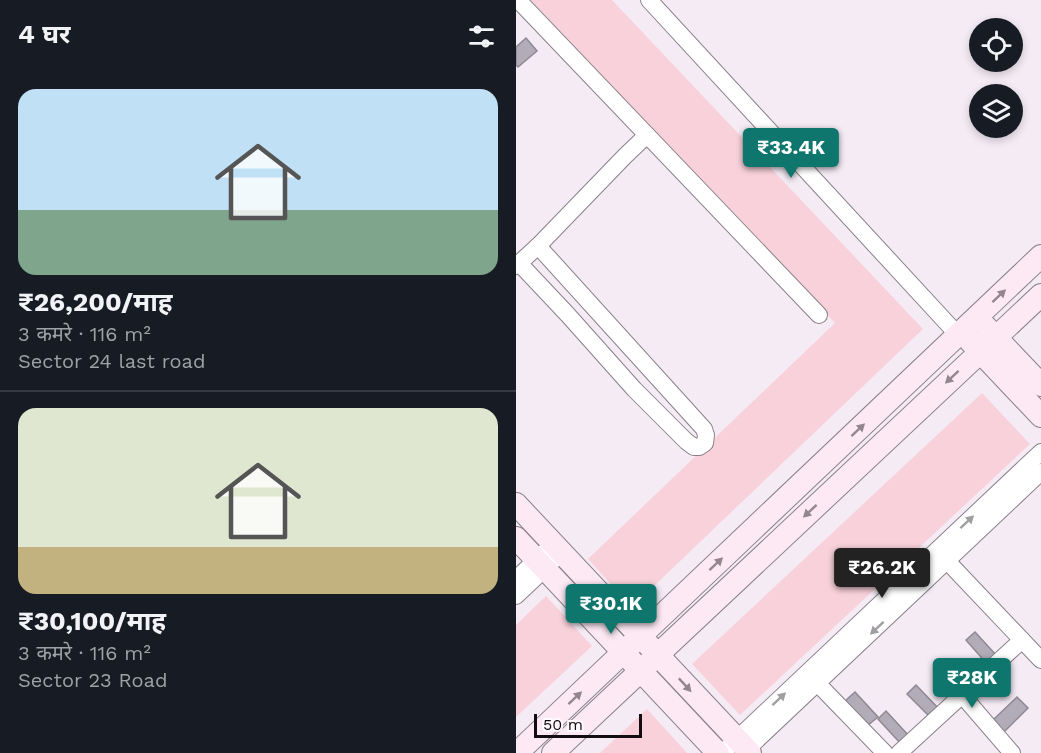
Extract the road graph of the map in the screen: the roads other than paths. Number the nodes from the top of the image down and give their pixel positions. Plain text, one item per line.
1 (518, 0) edge
2 (649, 0) edge
3 (647, 135) junction
4 (538, 246) junction
5 (1041, 256) edge
6 (517, 265) edge
7 (1041, 295) edge
8 (819, 315) dead end
9 (966, 328) junction
10 (988, 344) junction
11 (1041, 386) edge
12 (1041, 416) edge
13 (1041, 452) edge
14 (1041, 472) edge
15 (516, 504) edge
16 (516, 538) edge
17 (557, 548) junction
18 (947, 561) junction
19 (541, 565) junction
20 (516, 579) edge
21 (516, 596) edge
22 (640, 636) junction
23 (1022, 640) junction
24 (623, 652) junction
25 (657, 655) junction
26 (1041, 660) edge
27 (641, 671) junction
28 (818, 684) junction
29 (962, 695) junction
30 (736, 750) edge
31 (517, 753) edge
32 (553, 753) edge
33 (885, 753) edge
34 (899, 753) edge
35 (1012, 753) edge

1 - 3 street
2 - 9 street
3 - 4 street
3 - 8 street
4 - 6 street
4 - 6 street
9 -> 5 street
7 - 10 street
9 - 10 street
22 -> 9 street
10 - 11 street
10 - 12 street
10 -> 25 street
30 -> 13 street
14 - 18 street
15 - 17 street
16 - 19 street
17 - 19 street
17 - 22 street
18 - 23 street
18 -> 28 street
19 - 20 street
19 - 21 street
19 - 24 street
22 - 24 street
22 - 25 street
23 - 26 street
23 - 29 street
24 - 27 street
31 -> 24 street
25 - 27 street
25 -> 30 street
27 - 30 street
27 - 32 street
28 - 30 street
28 - 33 street
29 - 34 street
29 - 35 street

